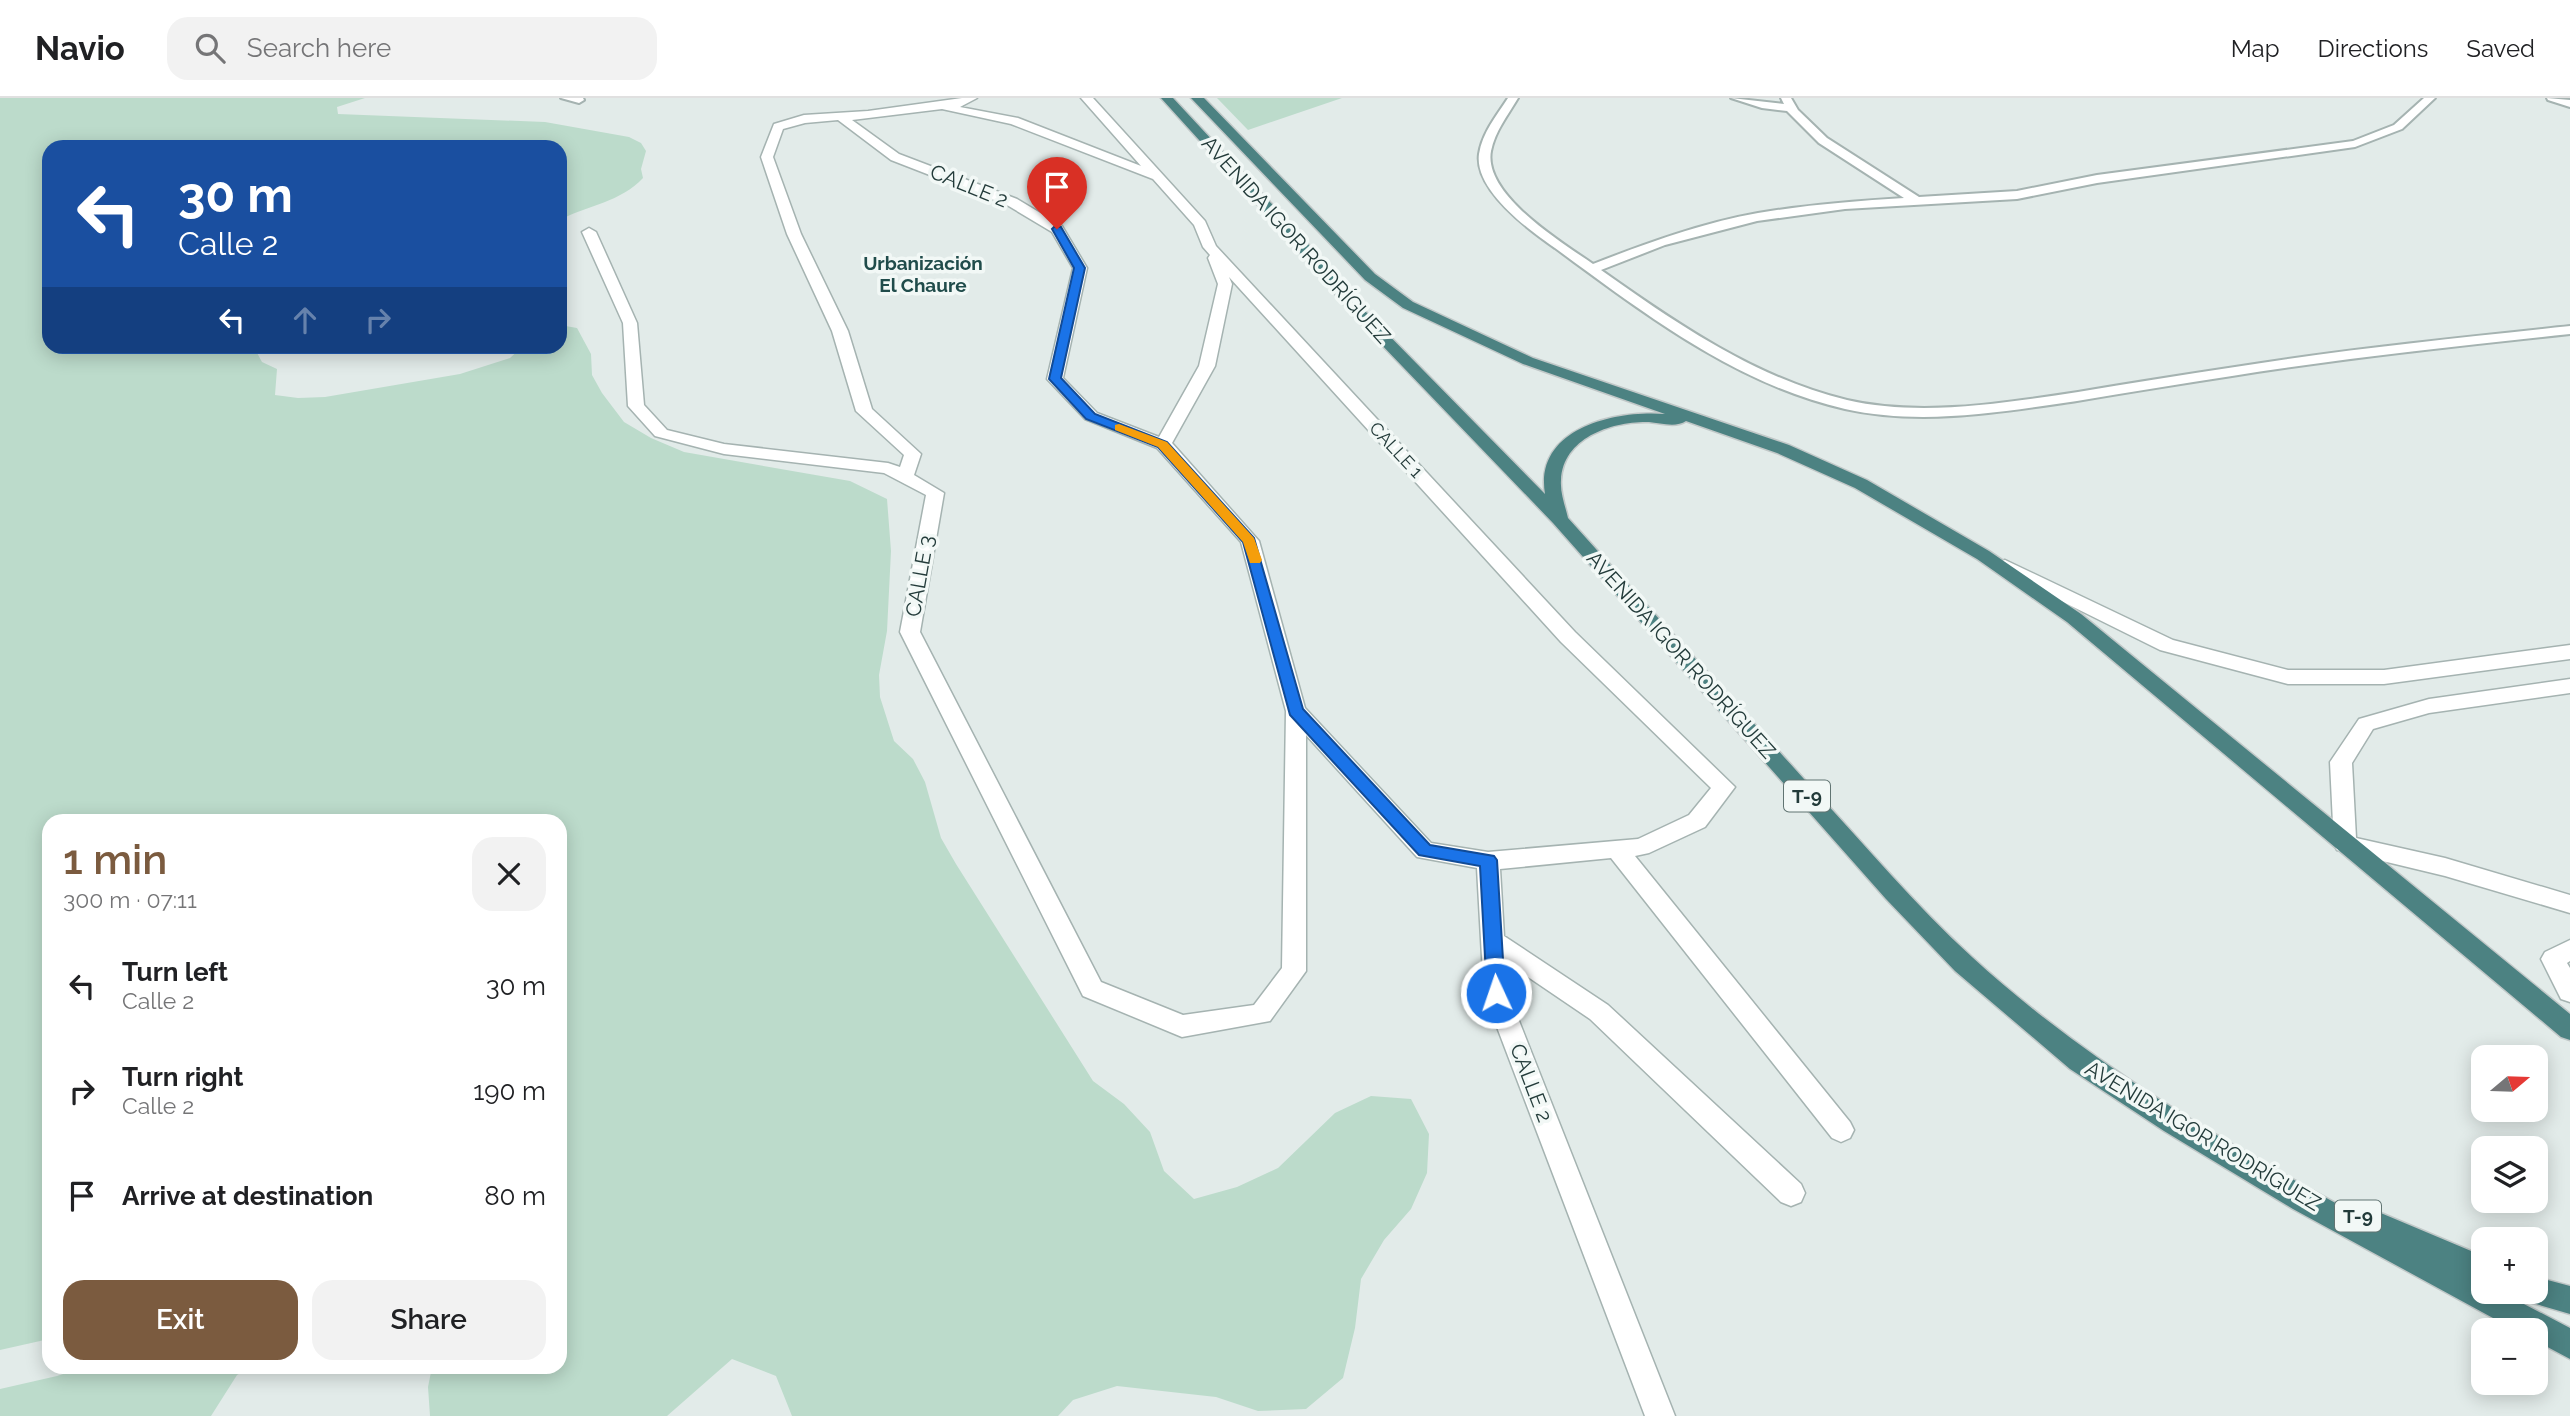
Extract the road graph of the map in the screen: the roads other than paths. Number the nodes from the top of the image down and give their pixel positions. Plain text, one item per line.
1 (566, 98) edge
2 (971, 98) edge
3 (1087, 98) edge
4 (1167, 98) edge
5 (1197, 98) edge
6 (1513, 98) edge
7 (1736, 98) edge
8 (2430, 98) edge
9 (2552, 98) edge
10 (579, 100) dead end
11 (1787, 103) edge
12 (2570, 104) edge
13 (938, 106) junction
14 (841, 117) junction
15 (1159, 177) junction
16 (1917, 201) junction
17 (589, 232) dead end
18 (1210, 247) junction
19 (1592, 269) junction
20 (2570, 330) edge
21 (1715, 425) junction
22 (1163, 444) junction
23 (905, 477) junction
24 (1559, 519) junction
25 (1983, 555) junction
26 (2570, 652) edge
27 (2570, 686) edge
28 (1296, 711) junction
29 (2345, 844) junction
30 (1616, 850) junction
31 (1488, 860) junction
32 (2570, 904) edge
33 (1493, 941) junction
34 (2570, 950) edge
35 (2570, 992) edge
36 (2570, 1029) edge
37 (1841, 1130) dead end
38 (2234, 1159) junction
39 (1791, 1193) dead end
40 (2471, 1265) edge
41 (2548, 1294) edge
42 (2570, 1300) edge
43 (2570, 1344) edge
44 (1660, 1416) edge

1 - 10 lane
2 - 13 street
3 - 15 street, CALLE 1
4 - 24 highway, AVENIDA IGOR RODRÍGUEZ / T-9
5 - 21 highway, AVENIDA IGOR RODRÍGUEZ
6 - 19 lane
7 - 11 lane
8 - 16 lane
9 - 12 lane
11 - 16 lane
13 - 14 street
13 - 15 street
14 - 22 street, CALLE 2
14 - 23 street
15 - 18 street, CALLE 1
16 - 19 lane
17 - 23 street
18 - 22 street
18 - 30 street, CALLE 1
19 - 20 lane
21 - 24 highway
21 - 25 highway, AVENIDA IGOR RODRÍGUEZ
22 - 28 street, CALLE 2
23 - 28 street, CALLE 3
24 - 38 highway, AVENIDA IGOR RODRÍGUEZ / T-9
25 - 26 street
25 - 29 highway, AVENIDA IGOR RODRÍGUEZ
27 - 29 street
28 - 31 street, CALLE 2
29 - 32 street
29 - 36 highway, AVENIDA IGOR RODRÍGUEZ
30 - 31 street
30 - 37 street
31 - 33 street, CALLE 2
33 - 39 street
33 - 44 street, CALLE 2
34 - 35 street
38 - 40 highway, T-9
38 - 43 highway, AVENIDA IGOR RODRÍGUEZ / T-9
41 - 42 highway

